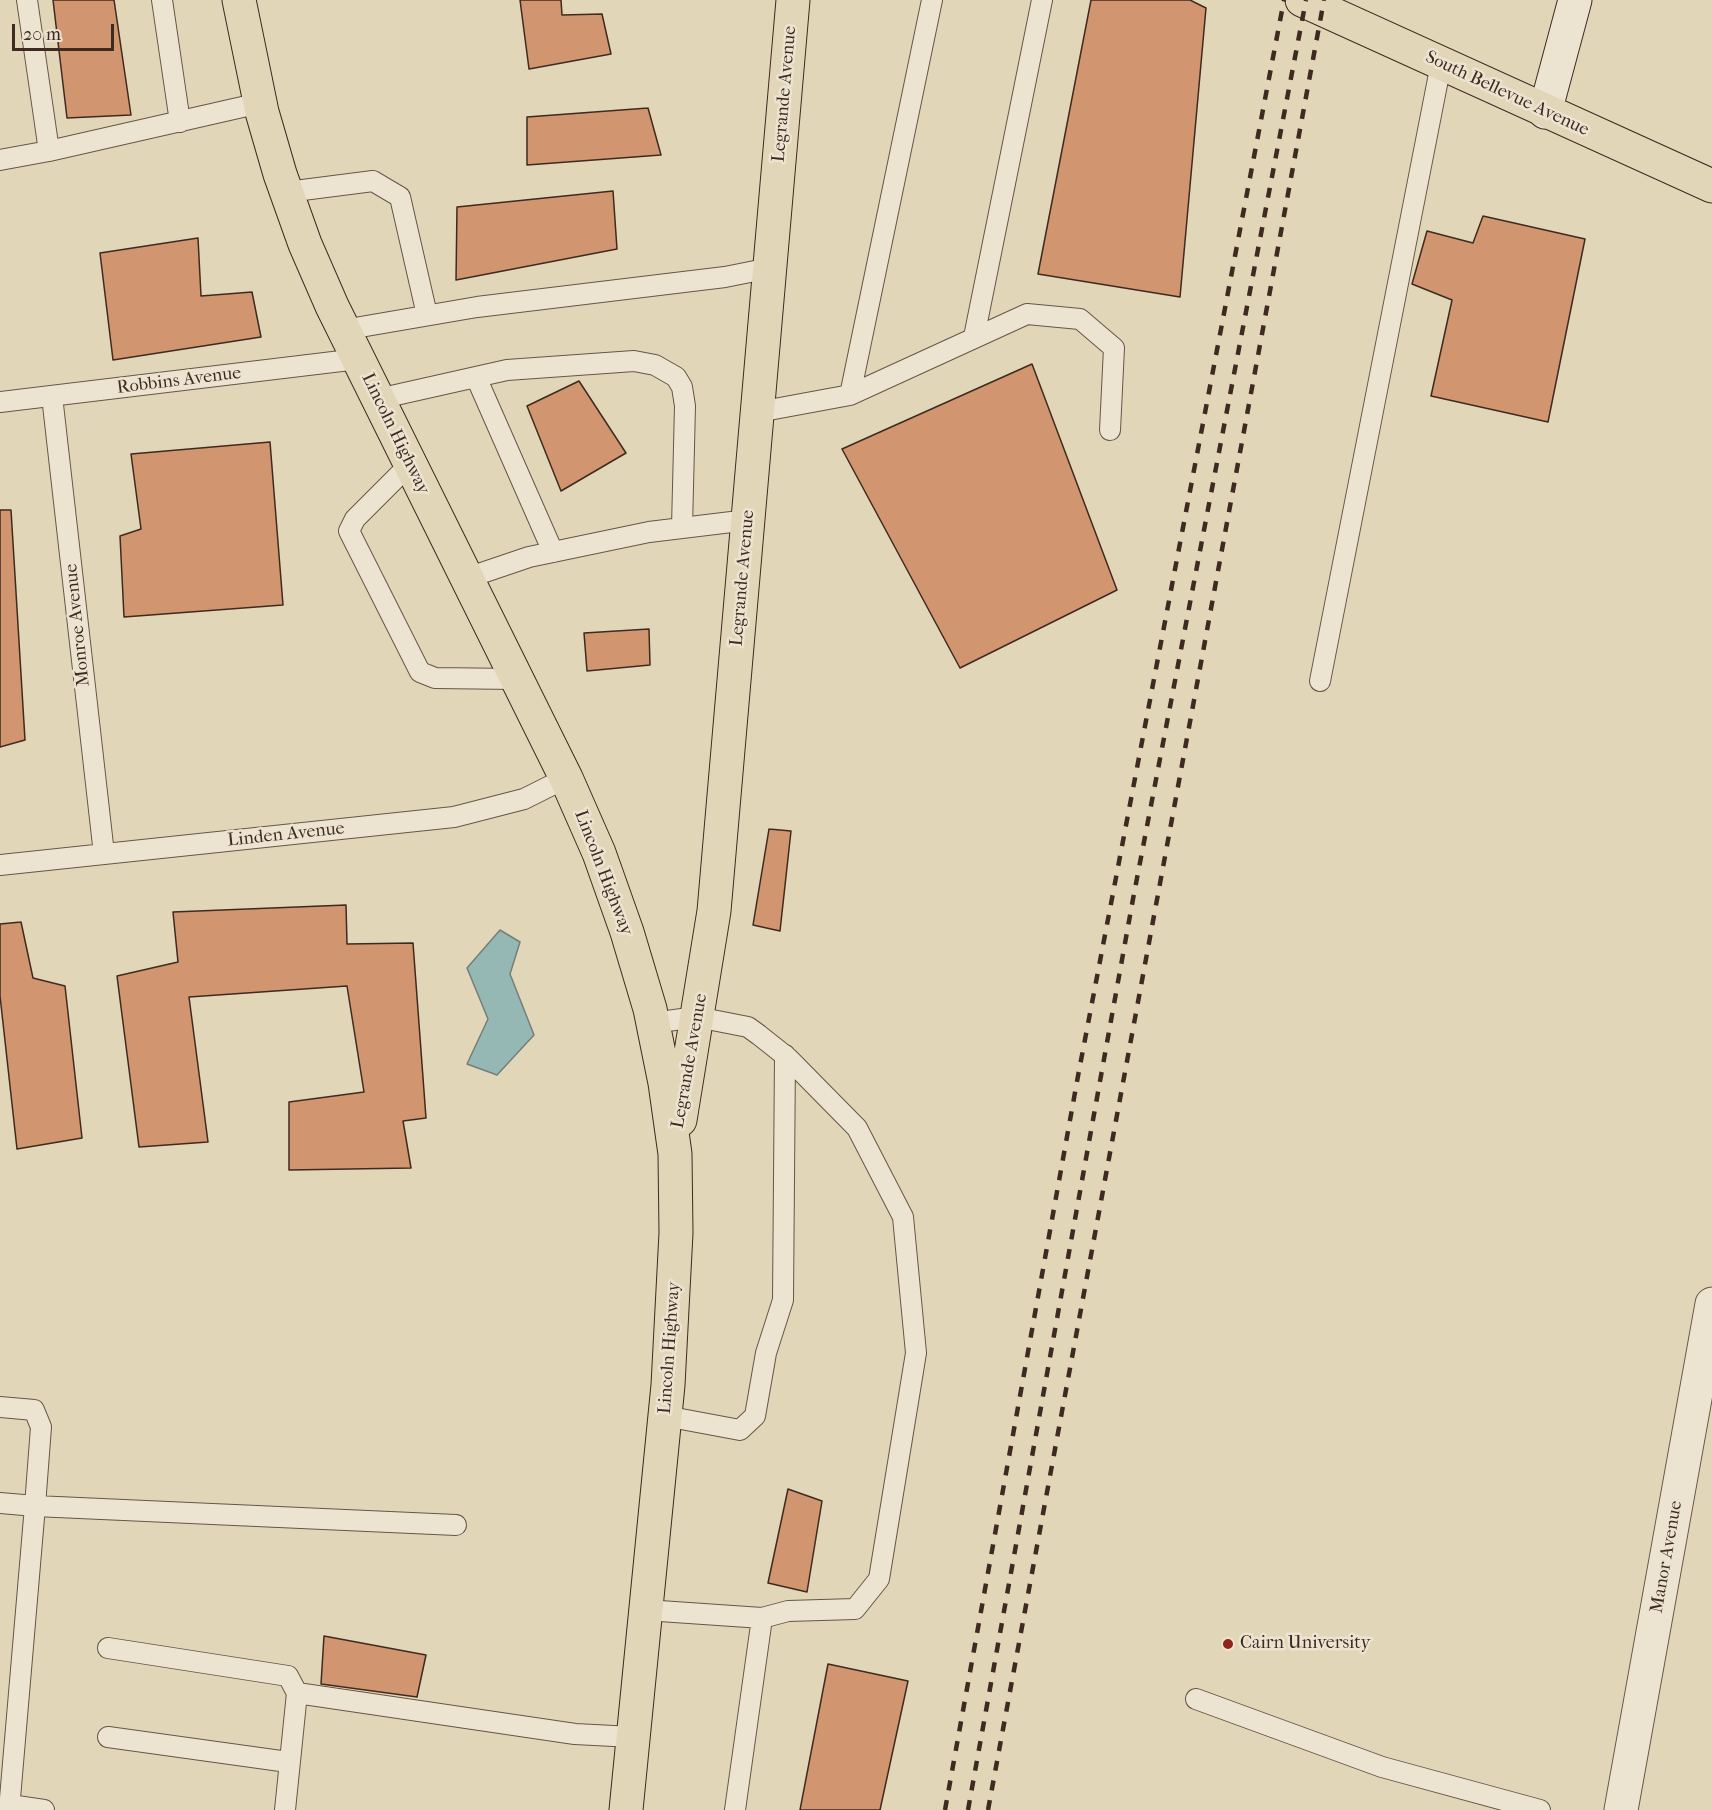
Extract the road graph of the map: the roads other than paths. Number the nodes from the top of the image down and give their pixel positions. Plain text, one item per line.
1 (27, 0) edge
2 (162, 0) edge
3 (239, 0) edge
4 (793, 0) edge
5 (932, 0) edge
6 (1042, 0) edge
7 (1302, 0) edge
8 (1575, 0) edge
9 (1441, 64) junction
10 (260, 103) junction
11 (1545, 112) junction
12 (180, 122) junction
13 (49, 151) junction
14 (0, 160) edge
15 (1712, 186) edge
16 (286, 192) junction
17 (770, 268) junction
18 (427, 315) junction
19 (343, 330) junction
20 (974, 338) junction
21 (358, 359) junction
22 (476, 377) junction
23 (52, 396) junction
24 (850, 396) junction
25 (378, 399) junction
26 (0, 402) edge
27 (758, 412) junction
28 (1110, 430) dead end
29 (410, 465) junction
30 (748, 520) junction
31 (682, 527) junction
32 (553, 552) junction
33 (467, 578) junction
34 (516, 679) junction
35 (1320, 681) dead end
36 (566, 778) junction
37 (104, 854) junction
38 (0, 865) edge
39 (698, 1017) junction
40 (652, 1023) junction
41 (785, 1055) junction
42 (675, 1154) junction
43 (1712, 1304) edge
44 (0, 1407) edge
45 (665, 1416) junction
46 (0, 1503) edge
47 (35, 1506) junction
48 (456, 1526) dead end
49 (645, 1610) junction
50 (762, 1618) junction
51 (108, 1648) dead end
52 (297, 1693) junction
53 (1196, 1699) dead end
54 (108, 1737) dead end
55 (633, 1737) junction
56 (288, 1762) junction
57 (10, 1807) edge
58 (1521, 1807) edge
59 (44, 1810) edge
60 (285, 1810) edge
61 (626, 1810) edge
62 (735, 1810) edge
63 (1540, 1810) edge
64 (1621, 1810) edge

1 - 13 lane
2 - 12 lane
3 - 10 main road, Lincoln Highway
4 - 17 main road, Legrande Avenue
5 - 24 lane
6 - 20 lane
7 - 9 main road, South Bellevue Avenue
8 - 11 street
9 - 11 main road, South Bellevue Avenue
9 - 35 lane
10 - 12 lane
10 - 16 main road, Lincoln Highway
11 - 15 main road, South Bellevue Avenue
12 - 13 lane
13 - 14 lane
16 - 18 lane
16 - 19 main road, Lincoln Highway
17 - 18 lane
17 - 27 main road, Legrande Avenue
18 - 19 lane
19 - 21 main road, Lincoln Highway
20 - 24 lane
20 - 28 lane
21 - 23 lane, Robbins Avenue
21 - 25 main road, Lincoln Highway
22 - 25 lane
22 - 31 lane
22 - 32 lane
23 - 26 lane, Robbins Avenue
23 - 37 lane, Monroe Avenue
24 - 27 lane
25 - 29 main road, Lincoln Highway
27 - 30 main road, Legrande Avenue
29 - 33 main road, Lincoln Highway
29 - 34 lane
30 - 31 lane
30 - 39 main road, Legrande Avenue
31 - 32 lane
32 - 33 lane
33 - 34 main road, Lincoln Highway
34 - 36 main road, Lincoln Highway
36 - 37 lane, Linden Avenue
36 - 40 main road, Lincoln Highway
37 - 38 lane, Linden Avenue
39 - 40 lane
39 - 41 lane
39 - 42 main road, Legrande Avenue
40 - 42 main road, Lincoln Highway
41 - 45 lane
41 - 50 lane
42 - 45 main road, Lincoln Highway
43 - 64 street, Manor Avenue
44 - 47 lane
45 - 49 main road, Lincoln Highway
46 - 47 lane
47 - 48 lane
47 - 57 lane
49 - 50 lane
49 - 55 main road, Lincoln Highway
50 - 62 lane
51 - 52 lane
52 - 55 lane
52 - 56 lane
53 - 58 lane
54 - 56 lane
55 - 61 main road, Lincoln Highway
56 - 60 lane
57 - 59 lane
58 - 63 lane

